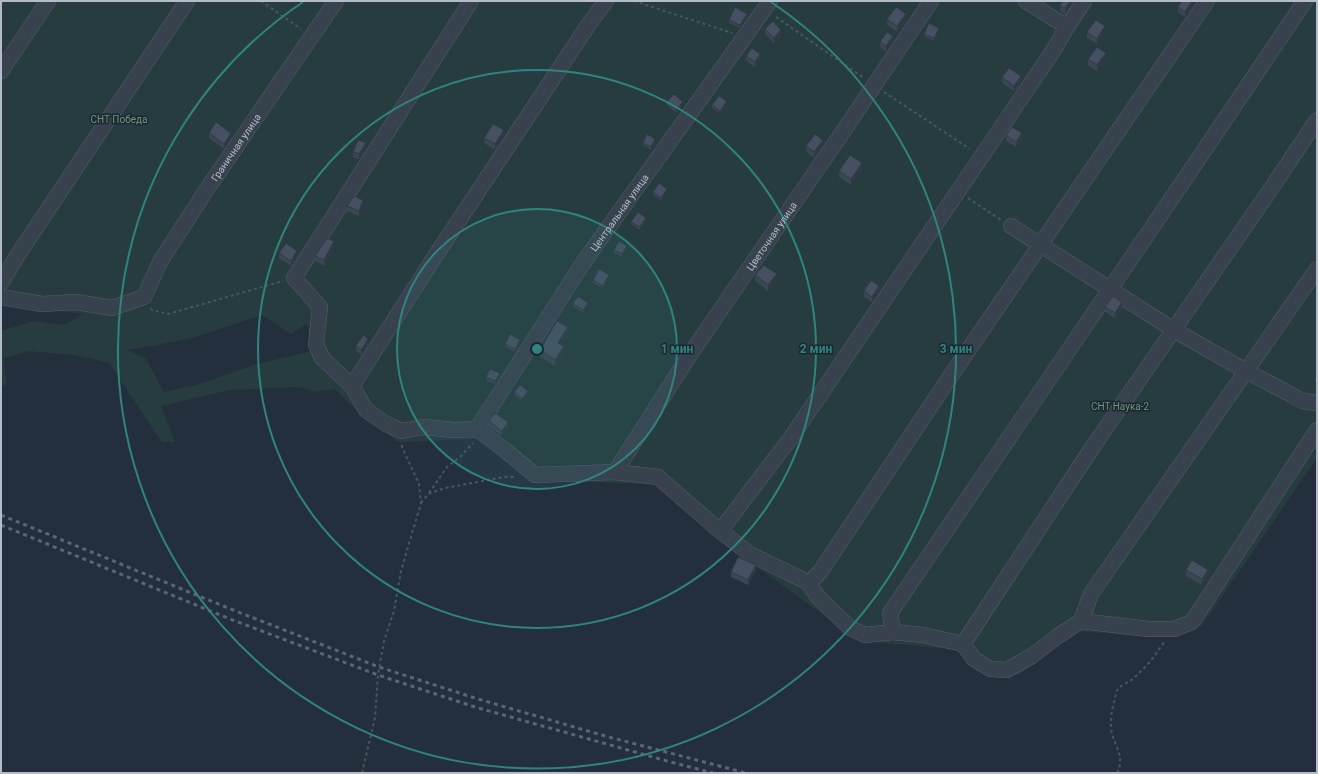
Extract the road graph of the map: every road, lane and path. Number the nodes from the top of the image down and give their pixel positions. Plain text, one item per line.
1 (48, 1) edge
2 (187, 1) edge
3 (261, 1) edge
4 (336, 1) edge
5 (471, 1) edge
6 (606, 1) edge
7 (634, 1) edge
8 (931, 1) edge
9 (1026, 1) edge
10 (1084, 1) edge
11 (1207, 1) edge
12 (1305, 1) edge
13 (767, 5) edge
14 (1067, 27) junction
15 (312, 37) junction
16 (744, 37) junction
17 (1, 71) edge
18 (874, 86) junction
19 (1317, 120) edge
20 (981, 156) junction
21 (958, 191) junction
22 (1010, 226) joint
23 (1040, 245) junction
24 (1317, 269) edge
25 (294, 278) junction
26 (1110, 289) junction
27 (2, 290) edge
28 (144, 297) junction
29 (1174, 330) junction
30 (1246, 371) junction
31 (352, 386) junction
32 (1317, 403) edge
33 (477, 429) junction
34 (402, 430) junction
35 (1317, 430) edge
36 (614, 472) junction
37 (534, 475) junction
38 (428, 494) junction
39 (421, 503) junction
40 (720, 531) junction
41 (809, 583) junction
42 (1081, 621) junction
43 (1174, 629) junction
44 (893, 632) junction
45 (963, 644) junction
46 (362, 773) edge
47 (1117, 773) edge

1 - 17 street
2 - 27 street
3 - 15 path
4 - 15 street, Граничная улица
5 - 25 street
6 - 31 street
7 - 16 path
8 - 18 street, Цветочная улица
9 - 14 street
10 - 14 street
11 - 23 street
12 - 26 street
13 - 16 street, Центральная улица
13 - 18 path
14 - 20 street
15 - 28 street, Граничная улица
16 - 33 street, Центральная улица
18 - 20 path
18 - 36 street, Цветочная улица
19 - 29 street
20 - 21 street
21 - 22 path
21 - 40 street
22 - 23 street
23 - 26 street
23 - 41 street
24 - 30 street
25 - 28 path
25 - 31 street
26 - 29 street
26 - 44 street
27 - 28 street
29 - 30 street
29 - 45 street
30 - 32 street
30 - 42 street
31 - 34 street
33 - 34 street
33 - 37 street
33 - 38 path
34 - 39 path
35 - 43 street
36 - 37 street
36 - 40 street
37 - 38 path
38 - 39 path
39 - 46 path
40 - 41 street
41 - 44 street
42 - 43 street
42 - 45 street
43 - 47 path
44 - 45 street

